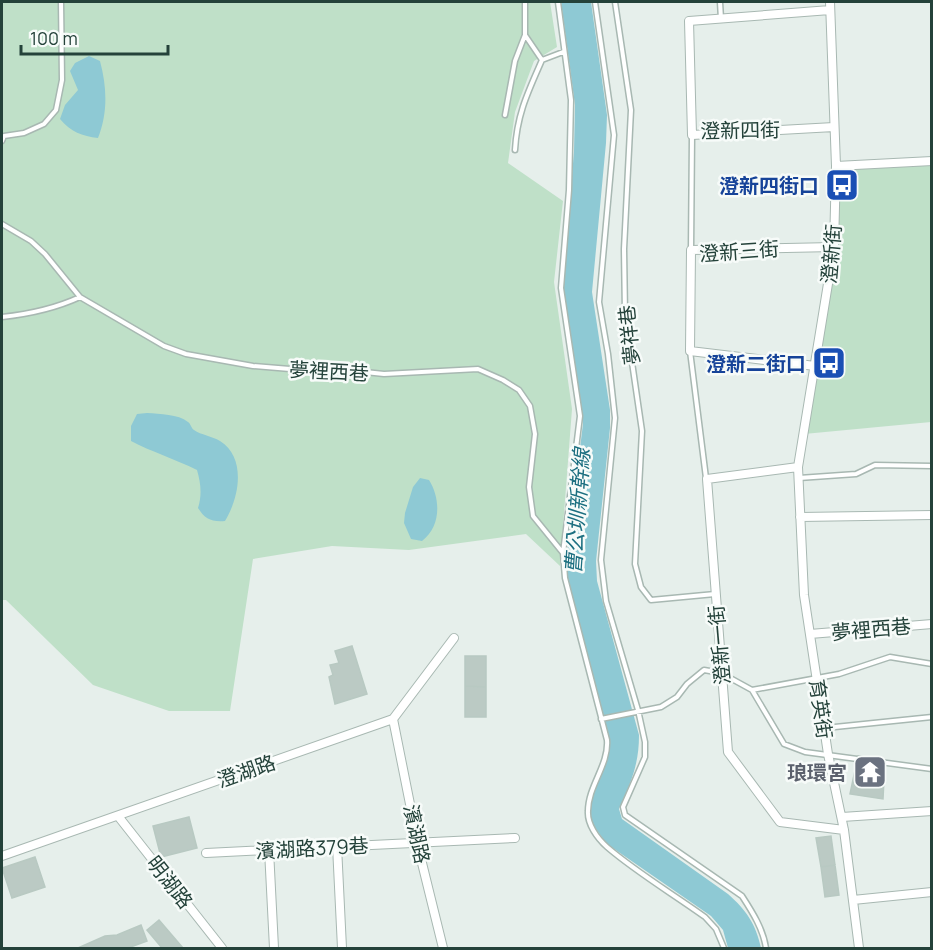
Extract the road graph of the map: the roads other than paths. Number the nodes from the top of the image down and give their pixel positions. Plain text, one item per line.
1 (61, 2) edge
2 (525, 2) edge
3 (558, 2) edge
4 (595, 2) edge
5 (615, 2) edge
6 (720, 2) edge
7 (830, 6) edge
8 (721, 19) junction
9 (525, 35) junction
10 (564, 52) junction
11 (542, 60) junction
12 (505, 115) dead end
13 (834, 127) junction
14 (692, 135) junction
15 (2, 141) edge
16 (515, 150) dead end
17 (932, 161) edge
18 (836, 166) junction
19 (2, 224) edge
20 (834, 247) junction
21 (691, 250) junction
22 (80, 297) junction
23 (2, 317) edge
24 (690, 351) junction
25 (815, 366) junction
26 (932, 466) edge
27 (798, 467) junction
28 (798, 478) junction
29 (707, 479) junction
30 (932, 515) edge
31 (800, 517) junction
32 (563, 553) junction
33 (715, 594) junction
34 (932, 624) edge
35 (810, 634) junction
36 (454, 638) dead end
37 (932, 664) edge
38 (721, 673) junction
39 (817, 678) junction
40 (752, 690) junction
41 (638, 710) junction
42 (932, 717) edge
43 (393, 719) junction
44 (601, 719) junction
45 (824, 728) junction
46 (828, 754) junction
47 (932, 769) edge
48 (932, 811) edge
49 (118, 816) junction
50 (842, 817) junction
51 (844, 830) junction
52 (515, 838) dead end
53 (418, 842) junction
54 (337, 846) junction
55 (269, 850) junction
56 (206, 853) dead end
57 (2, 856) edge
58 (932, 892) edge
59 (853, 900) junction
60 (222, 948) edge
61 (274, 948) edge
62 (342, 948) edge
63 (443, 948) edge
64 (724, 948) edge
65 (766, 948) edge
66 (859, 948) edge

1 - 15 lane
2 - 9 lane
3 - 10 lane
4 - 41 lane
5 - 33 lane, 夢祥巷
6 - 8 lane
7 - 8 street
7 - 13 street, 澄新街
8 - 14 street, 澄新四街
9 - 11 lane
9 - 12 lane
10 - 11 lane
10 - 32 lane
11 - 16 lane
13 - 14 street, 澄新四街
13 - 18 street, 澄新街
14 - 21 lane
17 - 18 street
18 - 20 street, 澄新街
19 - 22 lane, 夢裡西巷
20 - 21 street, 澄新三街
20 - 25 street, 澄新街
21 - 24 street, 澄新三街
22 - 23 lane
22 - 32 lane, 夢裡西巷
24 - 25 street
24 - 29 lane
25 - 27 street, 澄新街
26 - 28 lane
27 - 28 street, 育英街
27 - 29 street
28 - 31 street, 育英街
29 - 33 street, 澄新一街
30 - 31 street
31 - 35 street, 育英街
32 - 44 lane
33 - 38 street, 澄新一街
34 - 35 street, 夢裡西巷
35 - 39 street, 育英街
36 - 43 street
37 - 39 lane, 夢裡西巷
38 - 40 lane
38 - 41 lane
38 - 51 street, 澄新一街
39 - 40 lane, 夢裡西巷
39 - 45 street, 育英街
40 - 46 lane
41 - 44 lane
41 - 65 lane
42 - 45 lane
43 - 49 street, 澄湖路
43 - 53 street, 濱湖路
44 - 64 lane
45 - 46 street, 育英街
46 - 47 lane
46 - 50 street, 育英街
48 - 50 street
49 - 57 street, 澄湖路
49 - 60 street, 明湖路
50 - 51 street, 育英街
51 - 59 street, 育英街
52 - 53 street, 濱湖路379巷
53 - 54 street, 濱湖路379巷
53 - 63 street, 濱湖路
54 - 55 street, 濱湖路379巷
54 - 62 street
55 - 56 street, 濱湖路379巷
55 - 61 street
58 - 59 street
59 - 66 street, 育英街

